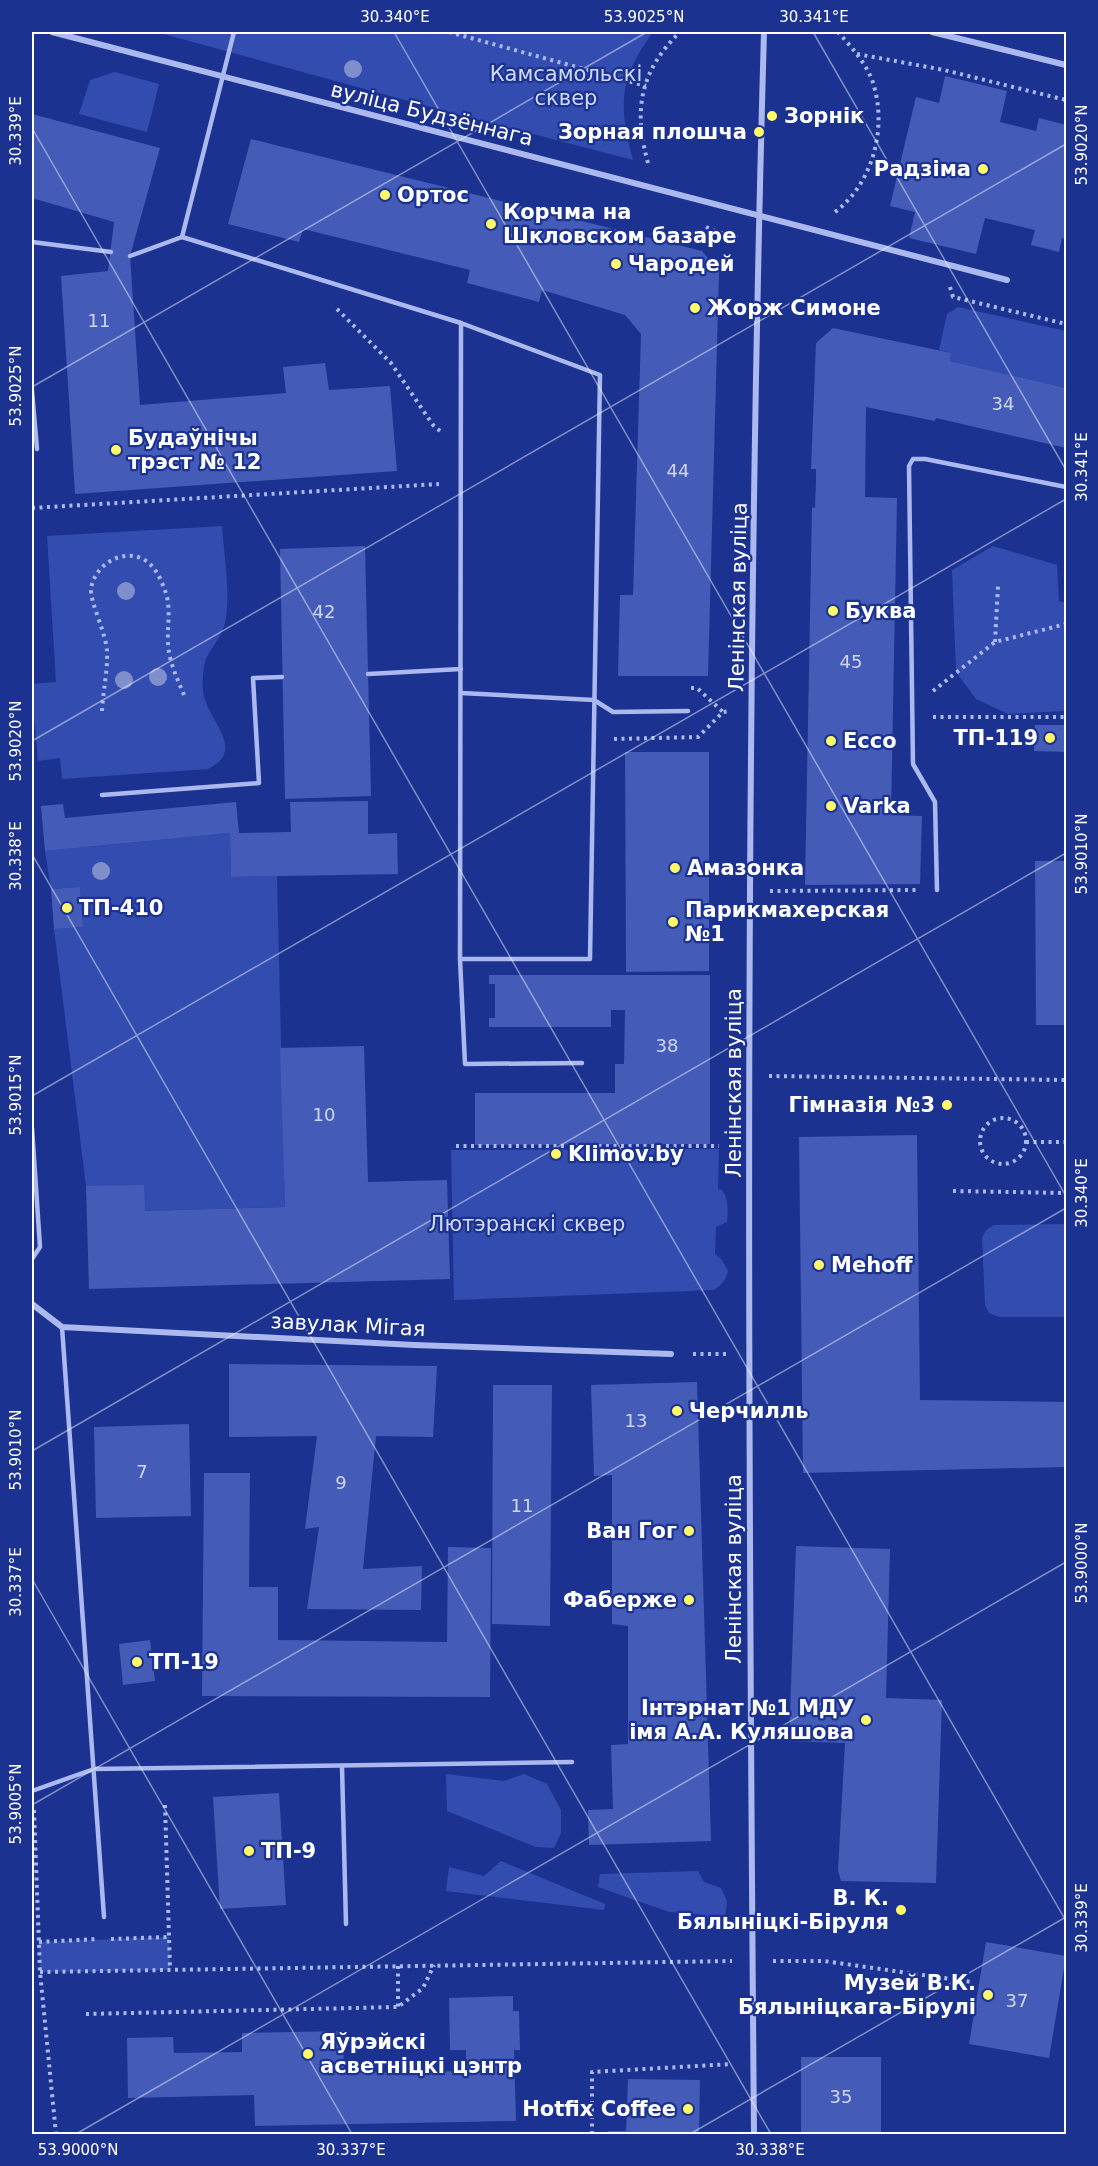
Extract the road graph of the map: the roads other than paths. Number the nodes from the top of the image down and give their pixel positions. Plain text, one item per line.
1 (52, 32) edge
2 (234, 32) edge
3 (764, 32) edge
4 (932, 32) edge
5 (1066, 65) edge
6 (221, 76) junction
7 (759, 215) junction
8 (182, 237) junction
9 (32, 242) edge
10 (111, 252) dead end
11 (130, 256) dead end
12 (1008, 280) dead end
13 (461, 322) junction
14 (32, 391) edge
15 (37, 449) dead end
16 (1066, 487) edge
17 (461, 669) junction
18 (368, 674) dead end
19 (282, 677) dead end
20 (461, 693) junction
21 (594, 700) junction
22 (688, 711) dead end
23 (102, 795) dead end
24 (937, 890) road end
25 (460, 959) junction
26 (582, 1063) dead end
27 (32, 1128) edge
28 (32, 1259) edge
29 (32, 1304) edge
30 (62, 1327) junction
31 (671, 1354) road end
32 (572, 1762) dead end
33 (342, 1766) junction
34 (94, 1770) junction
35 (32, 1791) edge
36 (104, 1917) dead end
37 (346, 1924) dead end
38 (754, 2134) edge

1 - 6 street, вуліца Будзённага
2 - 6 lane
3 - 7 street, Ленінская вуліца
4 - 5 street
6 - 7 street, вуліца Будзённага
6 - 8 lane
7 - 12 street, вуліца Будзённага
7 - 38 street, Ленінская вуліца
8 - 11 lane
8 - 13 lane
9 - 10 lane
13 - 17 lane
13 - 21 lane
14 - 15 lane
16 - 24 lane
17 - 18 lane
17 - 20 lane
19 - 23 lane
20 - 21 lane
20 - 25 lane
21 - 22 lane
21 - 25 lane
25 - 26 lane
27 - 28 lane
29 - 30 street
30 - 31 street, завулак Мігая
30 - 34 lane
32 - 33 lane
33 - 34 lane
33 - 37 lane
34 - 35 lane
34 - 36 lane

